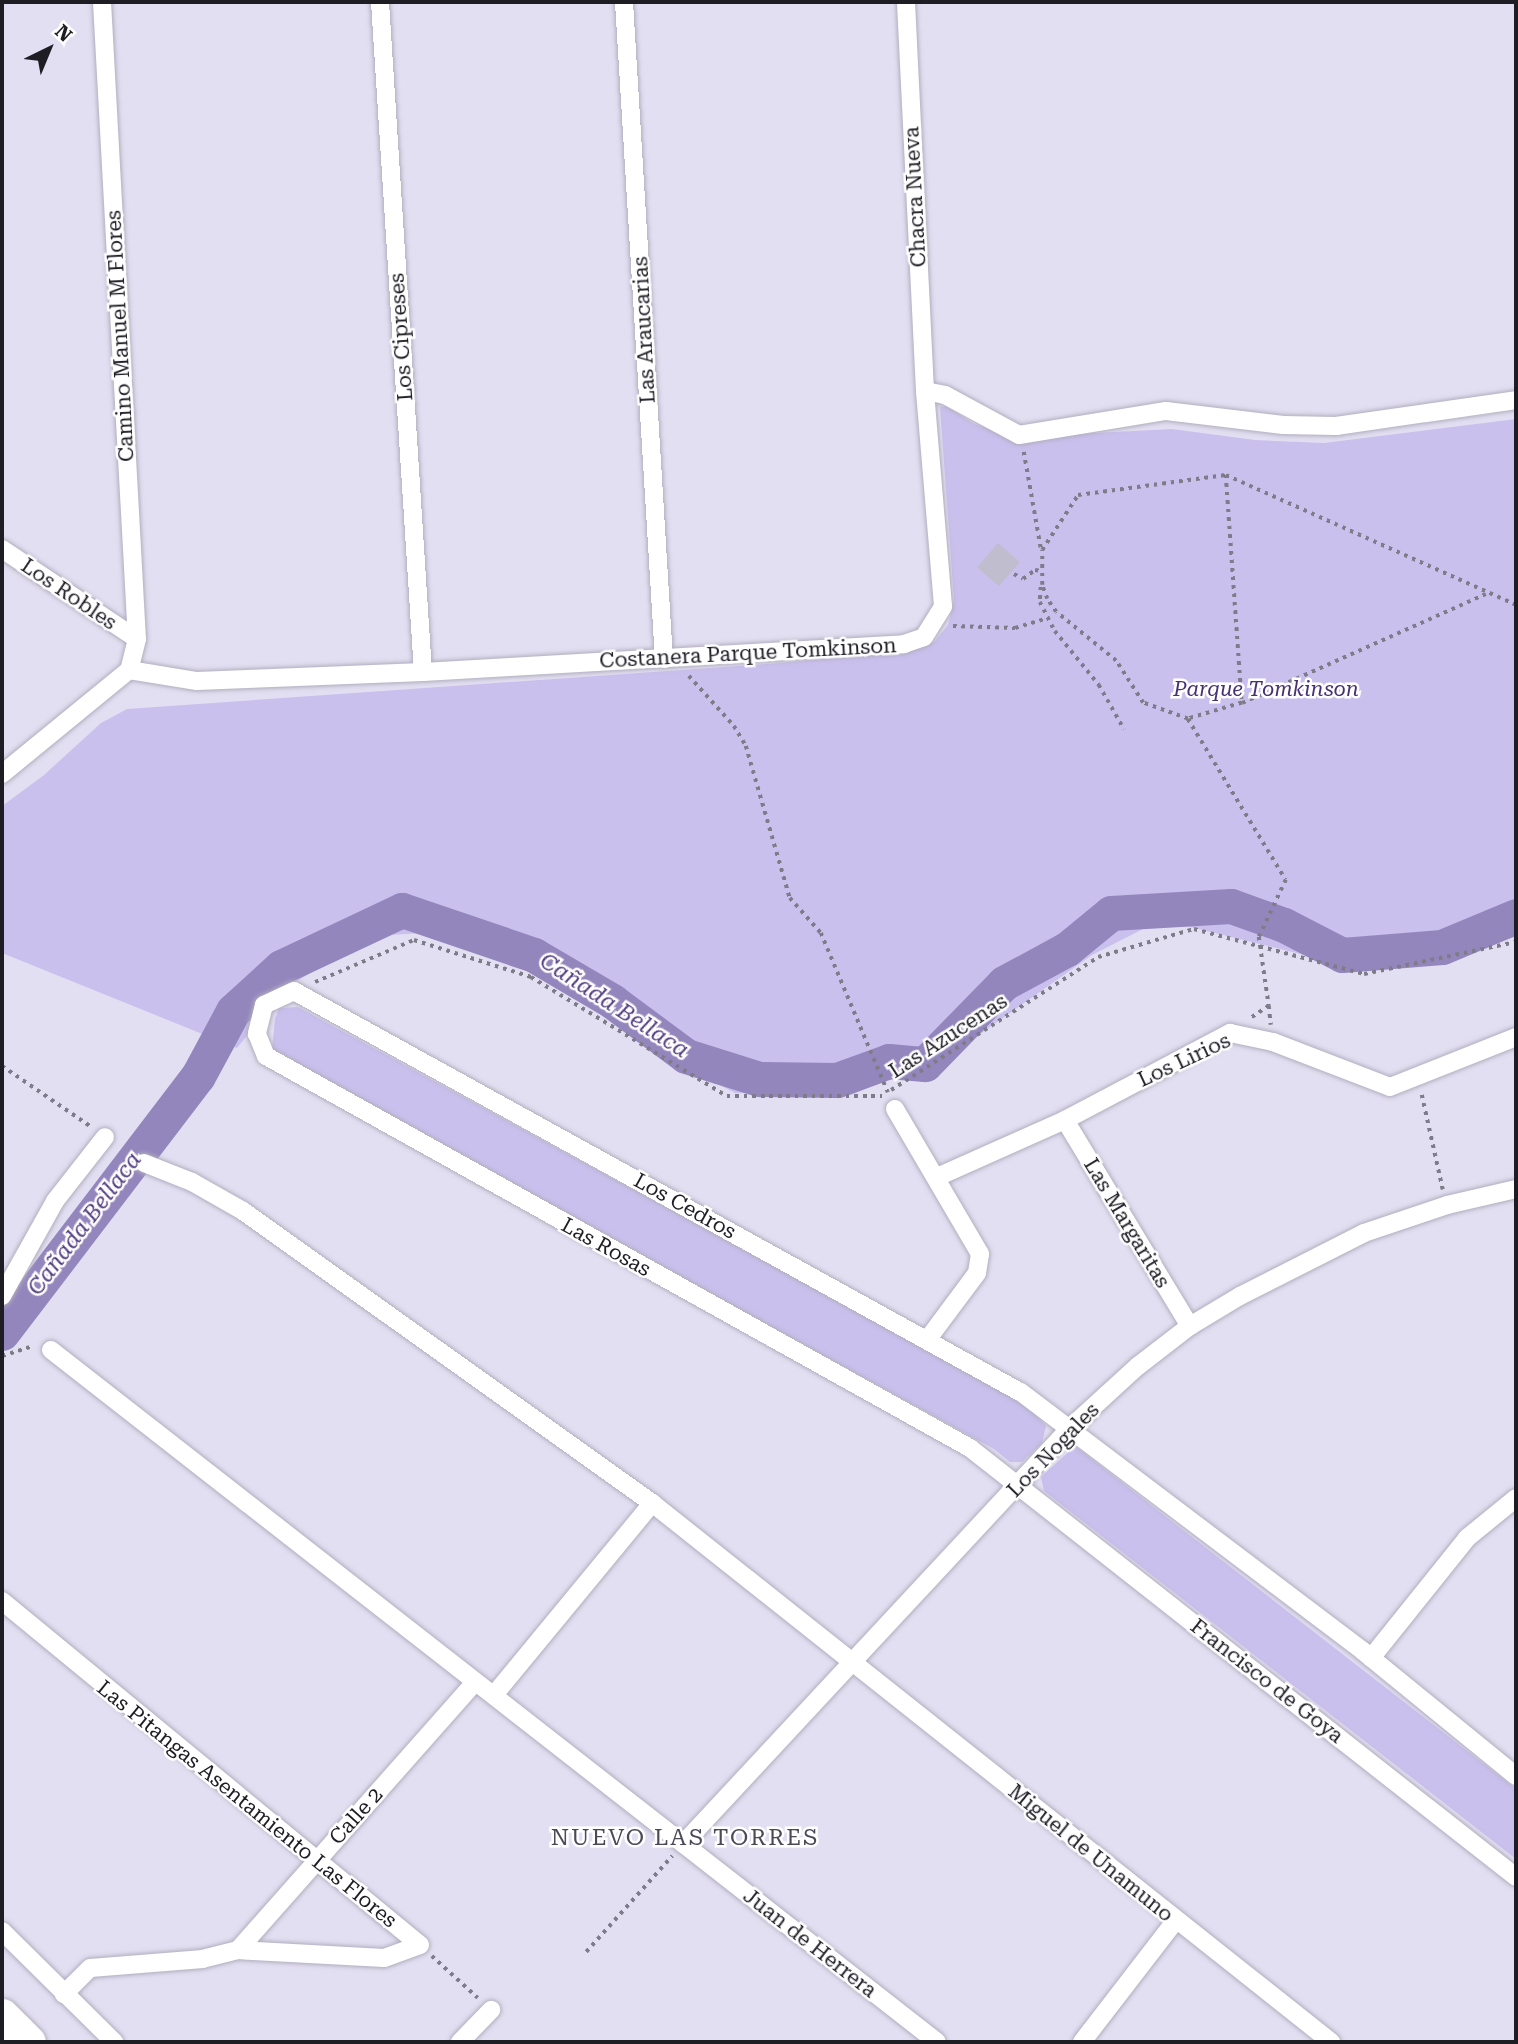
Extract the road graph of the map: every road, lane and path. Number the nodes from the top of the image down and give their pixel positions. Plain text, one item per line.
1 (102, 2) edge
2 (380, 2) edge
3 (624, 2) edge
4 (906, 2) edge
5 (925, 391) junction
6 (1516, 400) edge
7 (1019, 435) junction
8 (1226, 474) junction
9 (2, 549) edge
10 (1042, 550) junction
11 (1042, 570) junction
12 (1014, 574) dead end
13 (1042, 585) junction
14 (1486, 594) junction
15 (1516, 605) edge
16 (1048, 618) junction
17 (935, 623) junction
18 (136, 639) junction
19 (664, 659) junction
20 (129, 670) junction
21 (423, 672) junction
22 (1242, 703) junction
23 (1188, 719) junction
24 (1124, 729) dead end
25 (2, 774) edge
26 (1516, 942) edge
27 (1261, 946) junction
28 (294, 991) junction
29 (1230, 1033) junction
30 (1516, 1037) edge
31 (2, 1066) edge
32 (1418, 1077) junction
33 (892, 1100) junction
34 (1065, 1120) junction
35 (105, 1137) joint
36 (144, 1163) dead end
37 (937, 1177) junction
38 (1516, 1189) edge
39 (1447, 1205) junction
40 (2, 1296) edge
41 (1190, 1326) junction
42 (927, 1340) junction
43 (51, 1350) joint
44 (2, 1356) edge
45 (1070, 1428) junction
46 (1019, 1486) junction
47 (1516, 1499) edge
48 (652, 1503) junction
49 (2, 1601) edge
50 (1371, 1658) junction
51 (851, 1662) junction
52 (475, 1682) junction
53 (494, 1696) junction
54 (1516, 1776) edge
55 (683, 1844) junction
56 (317, 1860) junction
57 (1516, 1877) edge
58 (1176, 1920) junction
59 (2, 1931) edge
60 (420, 1945) junction
61 (238, 1950) junction
62 (586, 1952) dead end
63 (64, 1994) junction
64 (491, 2010) joint
65 (2, 2015) edge
66 (29, 2042) edge
67 (114, 2042) edge
68 (460, 2042) edge
69 (937, 2042) edge
70 (1082, 2042) edge
71 (1331, 2042) edge

1 - 18 street, Camino Manuel M Flores
2 - 21 street, Los Cipreses
3 - 19 street, Las Araucarias
4 - 5 street, Chacra Nueva
5 - 7 street
5 - 17 street
6 - 7 street
7 - 10 path
8 - 10 path
8 - 14 path
8 - 22 path
9 - 18 street, Los Robles
10 - 11 path
11 - 12 path
11 - 13 path
13 - 16 path
13 - 23 path
14 - 15 path
14 - 22 path
16 - 17 path
16 - 24 path
17 - 19 street, Costanera Parque Tomkinson
18 - 20 street, Camino Manuel M Flores
19 - 21 street, Costanera Parque Tomkinson
19 - 33 path
20 - 21 street, Costanera Parque Tomkinson
20 - 25 street
22 - 23 path
23 - 27 path
26 - 27 path, Las Azucenas
27 - 29 path
27 - 33 path, Las Azucenas
28 - 33 path, Las Azucenas
28 - 42 street, Los Cedros
28 - 46 street, Las Rosas
29 - 32 street, Los Lirios
29 - 34 street, Los Lirios
30 - 32 street, Los Lirios
31 - 35 path
32 - 39 path
33 - 37 street
34 - 37 street, Los Lirios
34 - 41 street, Las Margaritas
35 - 40 street
36 - 48 street, Miguel de Unamuno
37 - 42 street
38 - 39 street, Los Nogales
39 - 41 street, Los Nogales
41 - 45 street, Los Nogales
42 - 45 street, Los Cedros
43 - 44 path
43 - 52 street, Juan de Herrera
45 - 46 street, Los Nogales
45 - 50 street
46 - 51 street, Los Nogales
46 - 57 street, Francisco de Goya
47 - 50 street
48 - 51 street, Miguel de Unamuno
48 - 53 street
49 - 56 street, Las Pitangas Asentamiento Las Flores
50 - 54 street
51 - 55 street, Los Nogales
51 - 58 street, Miguel de Unamuno
52 - 53 street, Juan de Herrera
52 - 56 street, Calle 2
53 - 55 street, Juan de Herrera
55 - 62 path
55 - 69 street, Juan de Herrera
56 - 60 street, Las Pitangas Asentamiento Las Flores
56 - 61 street, Calle 2
58 - 70 street
58 - 71 street, Miguel de Unamuno
59 - 63 street
60 - 61 street
60 - 64 path
61 - 63 street
63 - 67 street
64 - 68 street
65 - 66 highway

